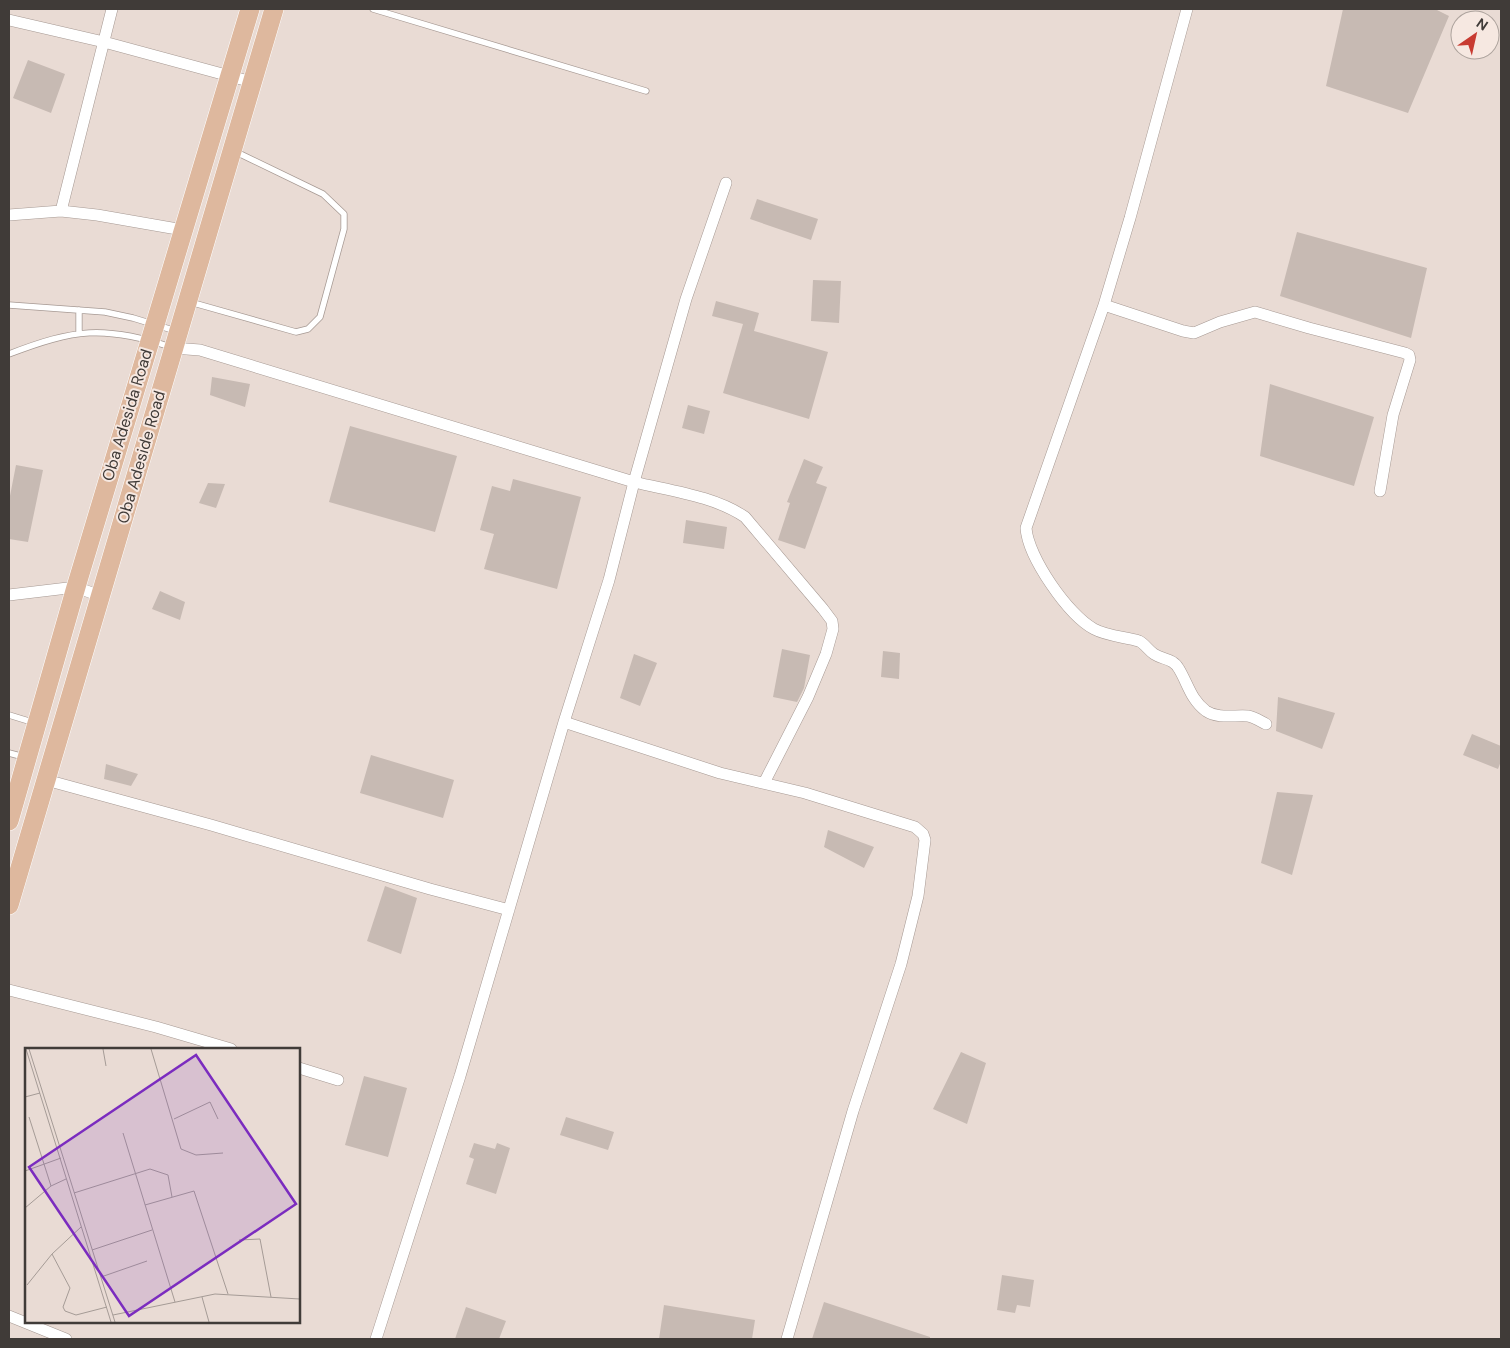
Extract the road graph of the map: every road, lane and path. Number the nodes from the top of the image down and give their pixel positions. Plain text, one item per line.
1 (112, 9) edge
2 (250, 9) edge
3 (274, 9) edge
4 (372, 9) edge
5 (1187, 9) edge
6 (9, 20) edge
7 (104, 42) junction
8 (230, 75) junction
9 (252, 82) junction
10 (646, 91) dead end
11 (232, 150) junction
12 (726, 183) dead end
13 (60, 210) junction
14 (9, 215) edge
15 (183, 230) junction
16 (187, 302) junction
17 (9, 305) edge
18 (1104, 305) junction
19 (79, 310) junction
20 (152, 332) junction
21 (79, 333) junction
22 (176, 340) junction
23 (200, 350) junction
24 (9, 354) edge
25 (634, 482) junction
26 (1380, 491) dead end
27 (76, 587) junction
28 (9, 595) edge
29 (100, 596) junction
30 (9, 715) edge
31 (564, 722) junction
32 (37, 723) junction
33 (1266, 724) dead end
34 (9, 753) edge
35 (27, 758) junction
36 (46, 780) junction
37 (764, 783) junction
38 (9, 821) edge
39 (9, 906) edge
40 (509, 910) junction
41 (9, 990) edge
42 (228, 1048) edge
43 (300, 1068) edge
44 (338, 1080) dead end
45 (9, 1316) edge
46 (25, 1322) edge
47 (26, 1323) edge
48 (66, 1339) edge
49 (376, 1339) edge
50 (787, 1339) edge

1 - 7 street
2 - 8 main road, Oba Adesida Road
3 - 9 main road, Oba Adeside Road
4 - 10 lane
5 - 18 street
6 - 7 street
7 - 8 street
7 - 13 street
8 - 9 street
8 - 15 main road, Oba Adesida Road
9 - 11 main road, Oba Adeside Road
11 - 16 main road, Oba Adeside Road
11 - 16 lane
12 - 25 street
13 - 14 street
13 - 15 street
15 - 20 main road, Oba Adesida Road
16 - 22 main road, Oba Adeside Road
17 - 19 lane
18 - 26 street
18 - 33 street
19 - 20 lane
19 - 21 lane
20 - 21 lane
20 - 22 lane
20 - 22 lane
20 - 27 main road, Oba Adesida Road
21 - 24 lane
22 - 23 street
22 - 23 street
22 - 29 main road, Oba Adeside Road
23 - 25 street
25 - 31 street
25 - 37 street
27 - 28 street
27 - 29 street
27 - 32 main road, Oba Adesida Road
29 - 36 main road, Oba Adeside Road
30 - 32 lane
31 - 37 street
31 - 40 street
32 - 35 main road, Oba Adesida Road
34 - 35 lane
35 - 38 main road, Oba Adesida Road
36 - 39 main road, Oba Adeside Road
36 - 40 street
37 - 50 street
40 - 49 street
41 - 42 street
43 - 44 street
45 - 46 street
47 - 48 street

